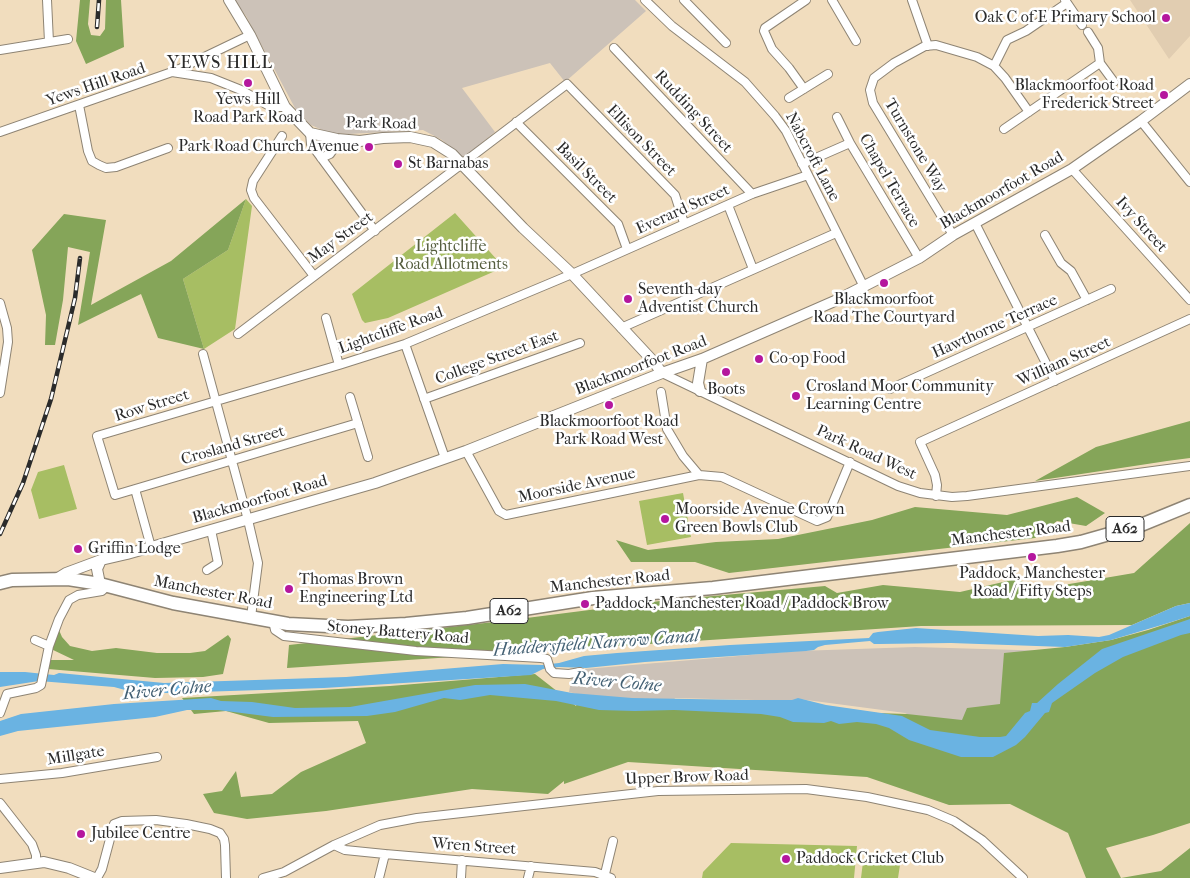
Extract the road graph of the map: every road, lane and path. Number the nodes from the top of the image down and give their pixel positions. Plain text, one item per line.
1 (47, 0) edge
2 (229, 0) edge
3 (645, 0) edge
4 (684, 0) edge
5 (806, 0) edge
6 (832, 0) edge
7 (912, 0) edge
8 (1066, 2) edge
9 (1082, 25) dead end
10 (1088, 32) dead end
11 (250, 35) junction
12 (68, 39) dead end
13 (856, 40) dead end
14 (49, 42) junction
15 (726, 42) dead end
16 (928, 46) junction
17 (614, 48) dead end
18 (0, 50) edge
19 (1100, 63) junction
20 (994, 66) junction
21 (172, 72) junction
22 (828, 74) dead end
23 (1114, 82) dead end
24 (567, 84) joint
25 (1190, 84) edge
26 (804, 89) junction
27 (789, 98) dead end
28 (79, 105) junction
29 (285, 108) junction
30 (1029, 112) junction
31 (837, 117) dead end
32 (516, 122) junction
33 (1141, 122) junction
34 (1004, 129) dead end
35 (0, 132) edge
36 (310, 133) junction
37 (282, 136) dead end
38 (337, 139) junction
39 (850, 143) junction
40 (168, 148) dead end
41 (321, 158) junction
42 (802, 164) junction
43 (461, 165) junction
44 (1072, 169) junction
45 (808, 175) junction
46 (1190, 182) edge
47 (752, 194) junction
48 (728, 205) junction
49 (684, 223) junction
50 (975, 223) junction
51 (375, 231) junction
52 (836, 233) junction
53 (953, 235) junction
54 (1046, 235) dead end
55 (627, 249) junction
56 (919, 258) junction
57 (753, 269) junction
58 (572, 274) junction
59 (314, 276) junction
60 (864, 287) junction
61 (1111, 289) dead end
62 (1087, 300) junction
63 (1190, 300) edge
64 (0, 303) edge
65 (326, 318) dead end
66 (1190, 320) edge
67 (1028, 327) junction
68 (621, 328) junction
69 (238, 334) dead end
70 (580, 343) dead end
71 (405, 344) junction
72 (203, 354) dead end
73 (702, 359) junction
74 (339, 365) junction
75 (662, 373) junction
76 (1055, 381) junction
77 (890, 389) dead end
78 (700, 391) junction
79 (0, 392) edge
80 (661, 392) dead end
81 (350, 397) dead end
82 (424, 399) junction
83 (216, 401) junction
84 (358, 423) junction
85 (466, 451) junction
86 (368, 457) dead end
87 (445, 458) junction
88 (232, 460) junction
89 (850, 462) junction
90 (1190, 466) edge
91 (699, 475) junction
92 (135, 489) junction
93 (115, 495) joint
94 (936, 496) junction
95 (1190, 505) edge
96 (248, 520) junction
97 (211, 530) junction
98 (150, 547) junction
99 (101, 560) junction
100 (207, 570) dead end
101 (58, 578) junction
102 (0, 584) edge
103 (104, 585) junction
104 (250, 617) junction
105 (272, 621) junction
106 (34, 640) dead end
107 (49, 646) junction
108 (580, 672) dead end
109 (0, 713) edge
110 (157, 757) dead end
111 (0, 779) edge
112 (0, 803) edge
113 (613, 842) dead end
114 (334, 846) junction
115 (385, 854) junction
116 (462, 860) junction
117 (36, 863) junction
118 (531, 866) junction
119 (0, 868) edge
120 (90, 877) edge
121 (606, 877) edge
122 (226, 878) edge
123 (263, 878) edge
124 (380, 878) edge
125 (461, 878) edge
126 (528, 878) edge
127 (1023, 878) edge

1 - 14 street
2 - 11 street
3 - 42 street, Nabcroft Lane
4 - 15 street
5 - 26 street
6 - 13 street
7 - 16 street
8 - 9 street
8 - 20 street
10 - 19 street
11 - 21 street
11 - 29 street
12 - 14 street
14 - 18 street
16 - 20 street
16 - 53 street, Turnstone Way
17 - 47 street, Rudding Street
19 - 23 street
19 - 30 street
20 - 30 street
21 - 28 street, Yews Hill Road
21 - 29 street, Yews Hill Road
22 - 26 street
24 - 32 street, May Street
24 - 49 street, Ellison Street
25 - 33 street, Blackmoorfoot Road
26 - 27 street
28 - 35 street, Yews Hill Road
28 - 40 street
29 - 36 street
30 - 34 street
31 - 39 street, Chapel Terrace
32 - 43 street, May Street
32 - 55 street, Basil Street
33 - 44 street, Blackmoorfoot Road
33 - 46 street
36 - 38 street, Park Road
36 - 41 street
37 - 59 street
38 - 41 street
38 - 43 street, Park Road
39 - 42 street
39 - 56 street, Chapel Terrace
41 - 51 street
42 - 45 street, Nabcroft Lane
43 - 51 street, May Street
43 - 58 street, Park Road
44 - 50 street, Blackmoorfoot Road
44 - 63 street, Ivy Street
45 - 47 street, Everard Street
45 - 52 street, Nabcroft Lane
47 - 48 street, Everard Street
48 - 49 street, Everard Street
48 - 57 street
49 - 55 street, Everard Street
50 - 53 street, Blackmoorfoot Road
50 - 67 street
51 - 59 street, May Street
52 - 57 street
52 - 60 street, Nabcroft Lane
53 - 56 street, Blackmoorfoot Road
54 - 62 street
55 - 58 street, Everard Street
56 - 60 street, Blackmoorfoot Road
57 - 68 street
58 - 68 street, Park Road
58 - 71 street, Lightcliffe Road
59 - 69 street, May Street
60 - 73 street, Blackmoorfoot Road
61 - 62 street, Hawthorne Terrace
62 - 67 street, Hawthorne Terrace
64 - 79 street
65 - 74 street
66 - 76 street, William Street
67 - 76 street
67 - 77 street, Hawthorne Terrace
68 - 75 street, Park Road
70 - 82 street, College Street East
71 - 74 street, Lightcliffe Road
71 - 82 street
72 - 83 street
73 - 75 street, Blackmoorfoot Road
73 - 78 street
74 - 83 street, Lightcliffe Road
75 - 78 street, Park Road West
75 - 85 street, Blackmoorfoot Road
76 - 94 street, William Street
78 - 89 street, Park Road West
80 - 91 street
81 - 84 street
82 - 87 street
83 - 88 street
83 - 93 street, Row Street
84 - 86 street
84 - 88 street, Crosland Street
85 - 87 street, Blackmoorfoot Road
85 - 91 street, Moorside Avenue
87 - 96 street, Blackmoorfoot Road
88 - 92 street, Crosland Street
88 - 96 street
89 - 91 street, Moorside Avenue
89 - 94 street, Park Road West
90 - 94 street, Park Road West
92 - 93 street, Crosland Street
92 - 98 street
95 - 105 main road, Manchester Road / A62
96 - 97 street, Blackmoorfoot Road
96 - 104 street
97 - 98 street, Blackmoorfoot Road
97 - 100 street
98 - 99 street, Blackmoorfoot Road
99 - 101 street, Blackmoorfoot Road
99 - 103 street
101 - 102 main road, Manchester Road / A62
101 - 103 main road, Manchester Road / A62
103 - 104 main road, Manchester Road / A62
103 - 107 street
104 - 105 main road, Manchester Road / A62
105 - 108 street, Stoney Battery Road
106 - 107 street
107 - 109 street
110 - 111 street, Millgate
112 - 117 street
113 - 121 street
114 - 115 street, Wren Street
114 - 123 street, Upper Brow Road
114 - 127 street, Upper Brow Road
115 - 116 street, Wren Street
115 - 124 street
116 - 118 street, Wren Street
116 - 125 street
117 - 119 street
117 - 120 street
118 - 121 street, Wren Street
118 - 126 street
120 - 122 street

